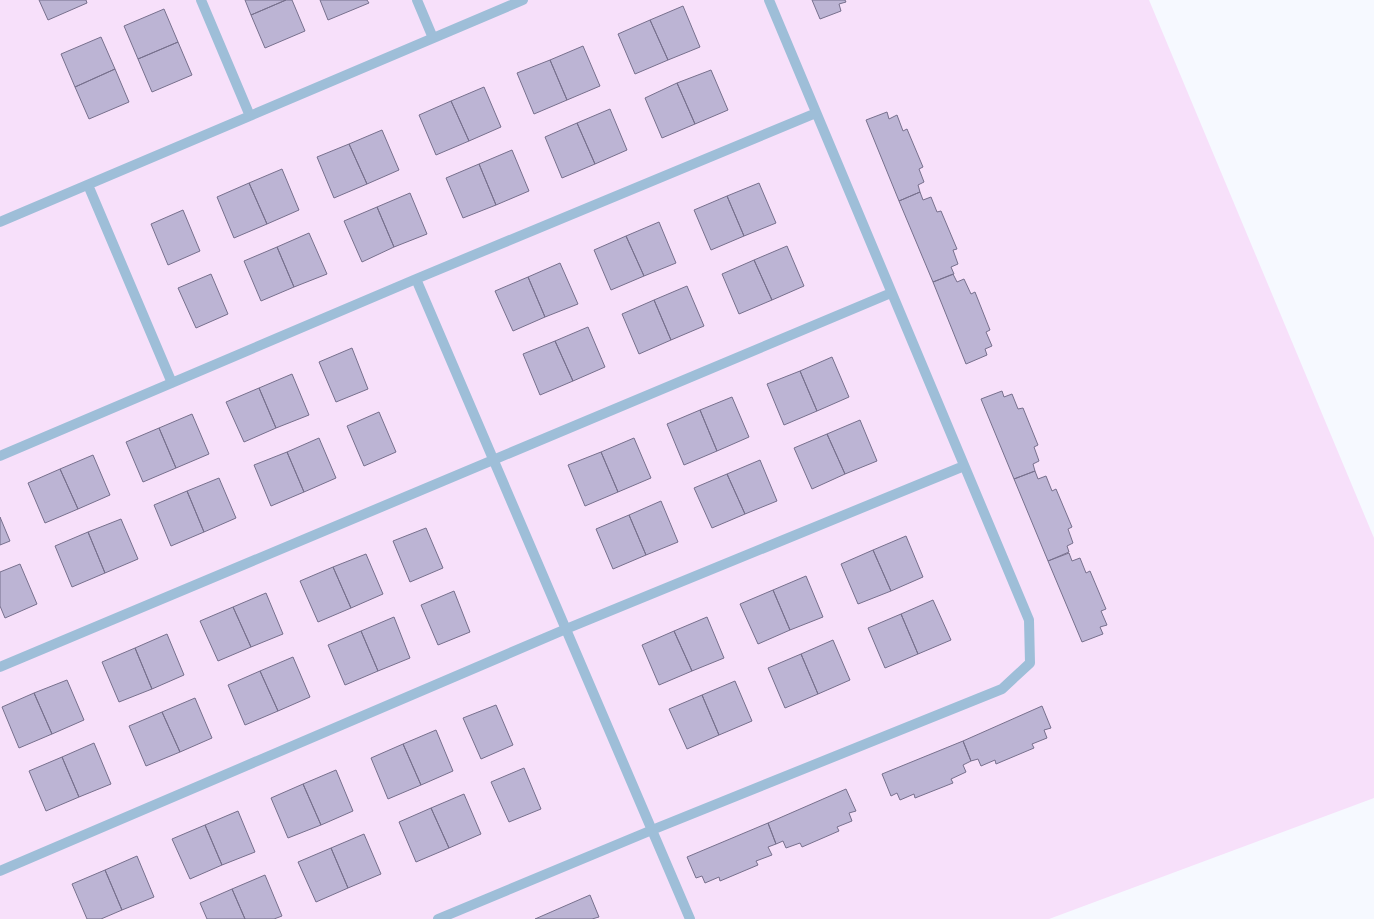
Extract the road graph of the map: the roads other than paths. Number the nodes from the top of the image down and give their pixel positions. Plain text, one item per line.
1 (201, 0) edge
2 (417, 0) edge
3 (523, 0) edge
4 (769, 0) edge
5 (433, 38) junction
6 (816, 113) junction
7 (250, 116) junction
8 (88, 185) junction
9 (0, 222) edge
10 (416, 279) junction
11 (892, 293) junction
12 (172, 383) junction
13 (0, 456) edge
14 (494, 460) junction
15 (964, 466) junction
16 (566, 629) junction
17 (0, 667) edge
18 (652, 830) junction
19 (0, 871) edge
20 (438, 919) edge
21 (690, 919) edge

1 - 7 lane
2 - 5 lane
3 - 5 lane
4 - 6 lane
5 - 7 lane
6 - 10 lane
6 - 11 lane
7 - 8 lane
8 - 9 lane
8 - 12 lane
10 - 12 lane
10 - 14 lane
11 - 14 lane
11 - 15 lane
12 - 13 lane
14 - 16 lane
14 - 17 lane
15 - 16 lane
15 - 18 lane
16 - 18 lane
16 - 19 lane
18 - 20 lane
18 - 21 lane

